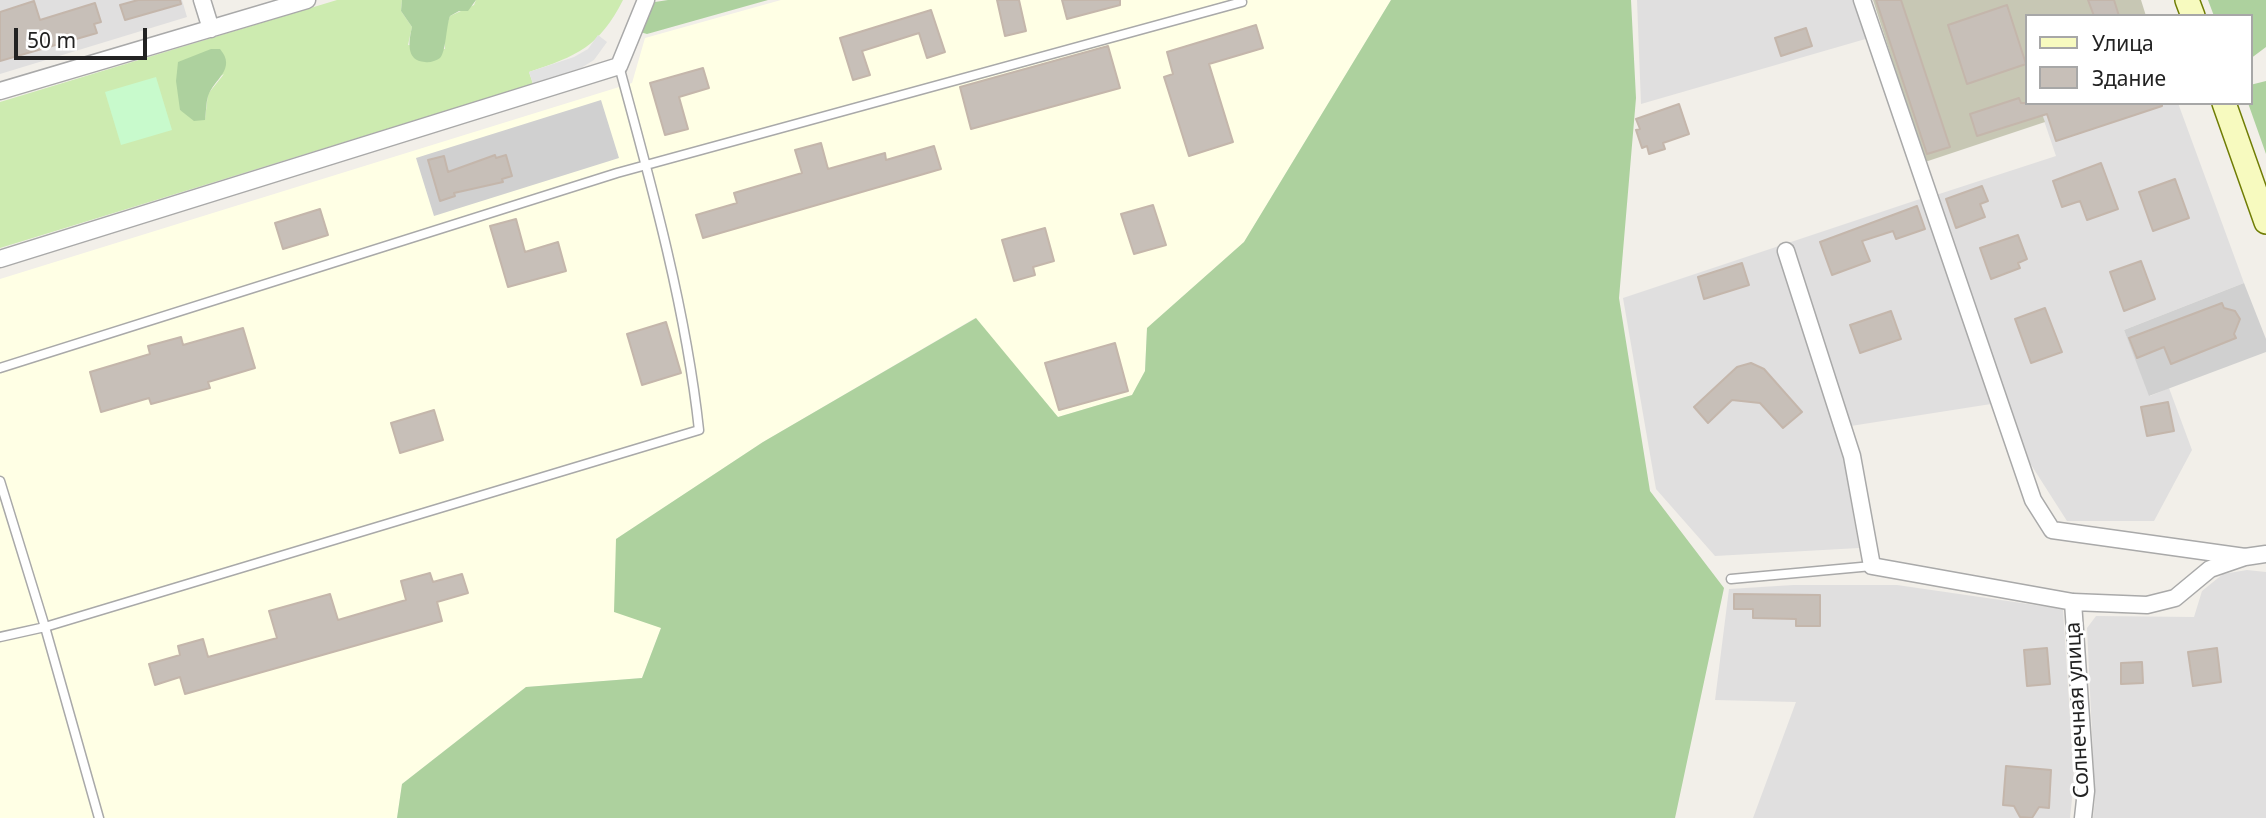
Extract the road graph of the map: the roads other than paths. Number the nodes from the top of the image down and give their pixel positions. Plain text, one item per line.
1 (202, 0) edge
2 (307, 0) edge
3 (646, 0) edge
4 (1862, 0) edge
5 (1242, 2) dead end
6 (211, 29) junction
7 (619, 66) junction
8 (0, 91) edge
9 (2225, 105) edge
10 (647, 165) junction
11 (2266, 222) edge
12 (1786, 251) dead end
13 (0, 259) edge
14 (0, 368) edge
15 (0, 481) edge
16 (2266, 554) edge
17 (2245, 557) junction
18 (1872, 566) junction
19 (1731, 579) dead end
20 (2073, 603) junction
21 (46, 627) junction
22 (0, 637) edge
23 (99, 818) edge
24 (2082, 818) edge

1 - 6 street
2 - 6 street
3 - 7 street
4 - 17 street
5 - 10 lane
6 - 8 street
7 - 10 lane
7 - 13 street
9 - 11 main road
10 - 14 lane
10 - 21 lane
12 - 18 street
15 - 21 lane
16 - 17 street
17 - 20 street
18 - 19 lane
18 - 20 street
20 - 24 street, Солнечная улица
21 - 22 lane
21 - 23 lane

